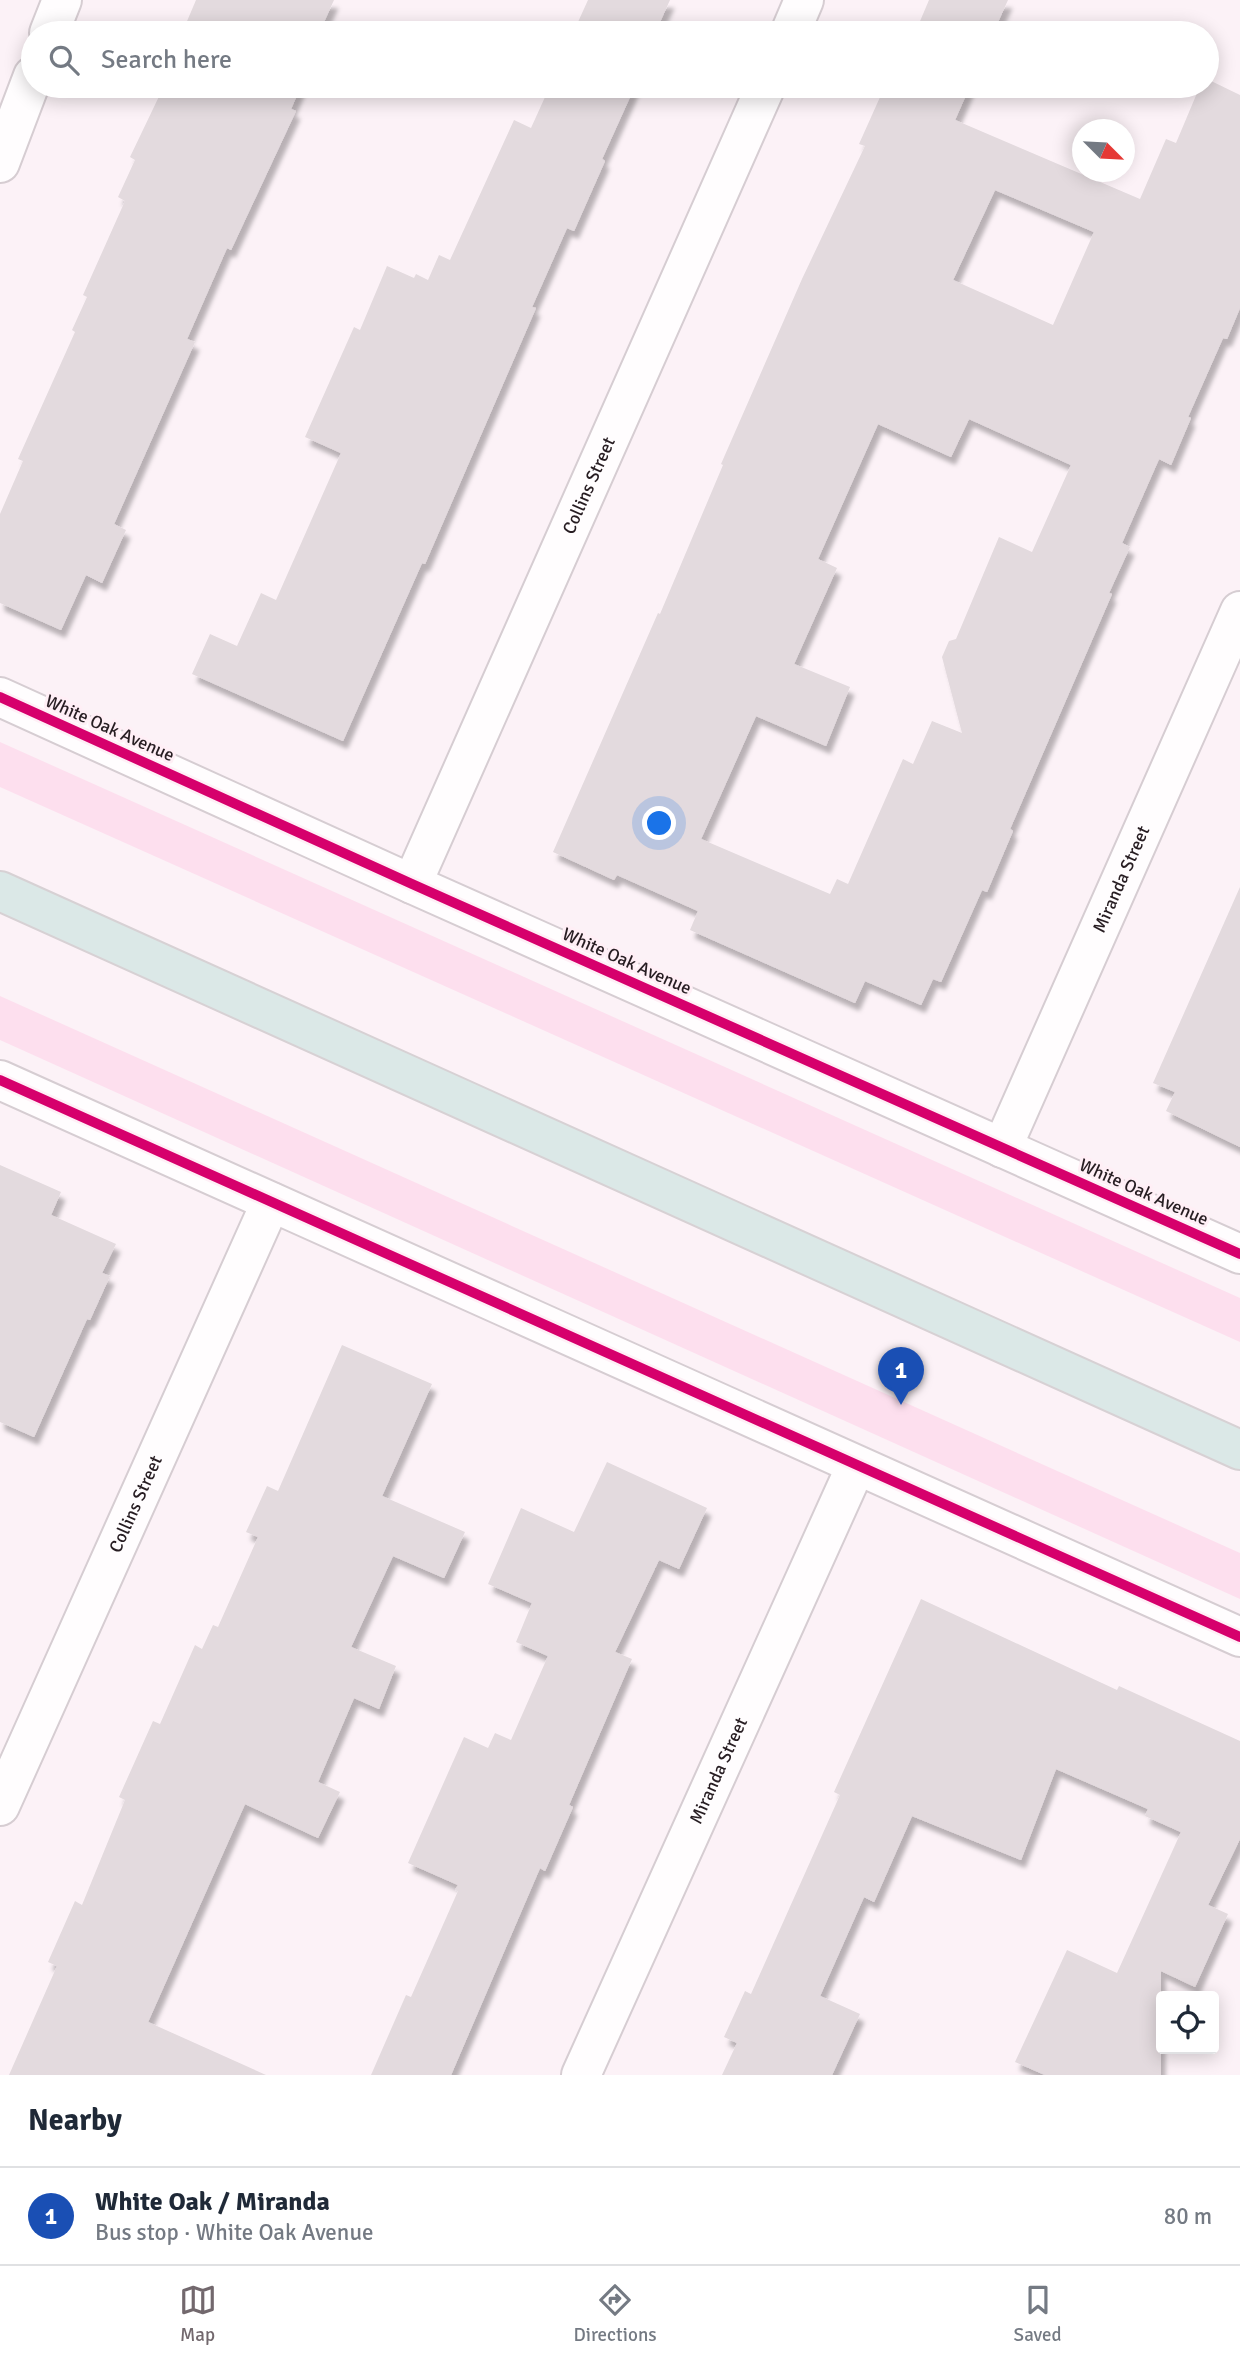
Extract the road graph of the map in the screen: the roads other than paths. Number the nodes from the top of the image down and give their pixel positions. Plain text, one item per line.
1 (62, 0) edge
2 (804, 0) edge
3 (54, 21) edge
4 (795, 21) edge
5 (25, 98) edge
6 (761, 98) edge
7 (0, 163) edge
8 (1240, 611) edge
9 (0, 697) edge
10 (411, 884) junction
11 (0, 891) edge
12 (0, 1080) edge
13 (1002, 1148) junction
14 (271, 1202) junction
15 (1240, 1254) edge
16 (1240, 1450) edge
17 (856, 1466) junction
18 (1240, 1637) edge
19 (0, 1806) edge
20 (581, 2075) edge

1 - 3 street
2 - 4 street
5 - 7 street
6 - 10 street, Collins Street
8 - 13 street, Miranda Street
9 - 10 street, White Oak Avenue
10 - 13 street, White Oak Avenue
11 - 16 main road
12 - 14 street
13 - 15 street, White Oak Avenue
14 - 17 street
14 - 19 street, Collins Street
17 - 18 street
17 - 20 street, Miranda Street

